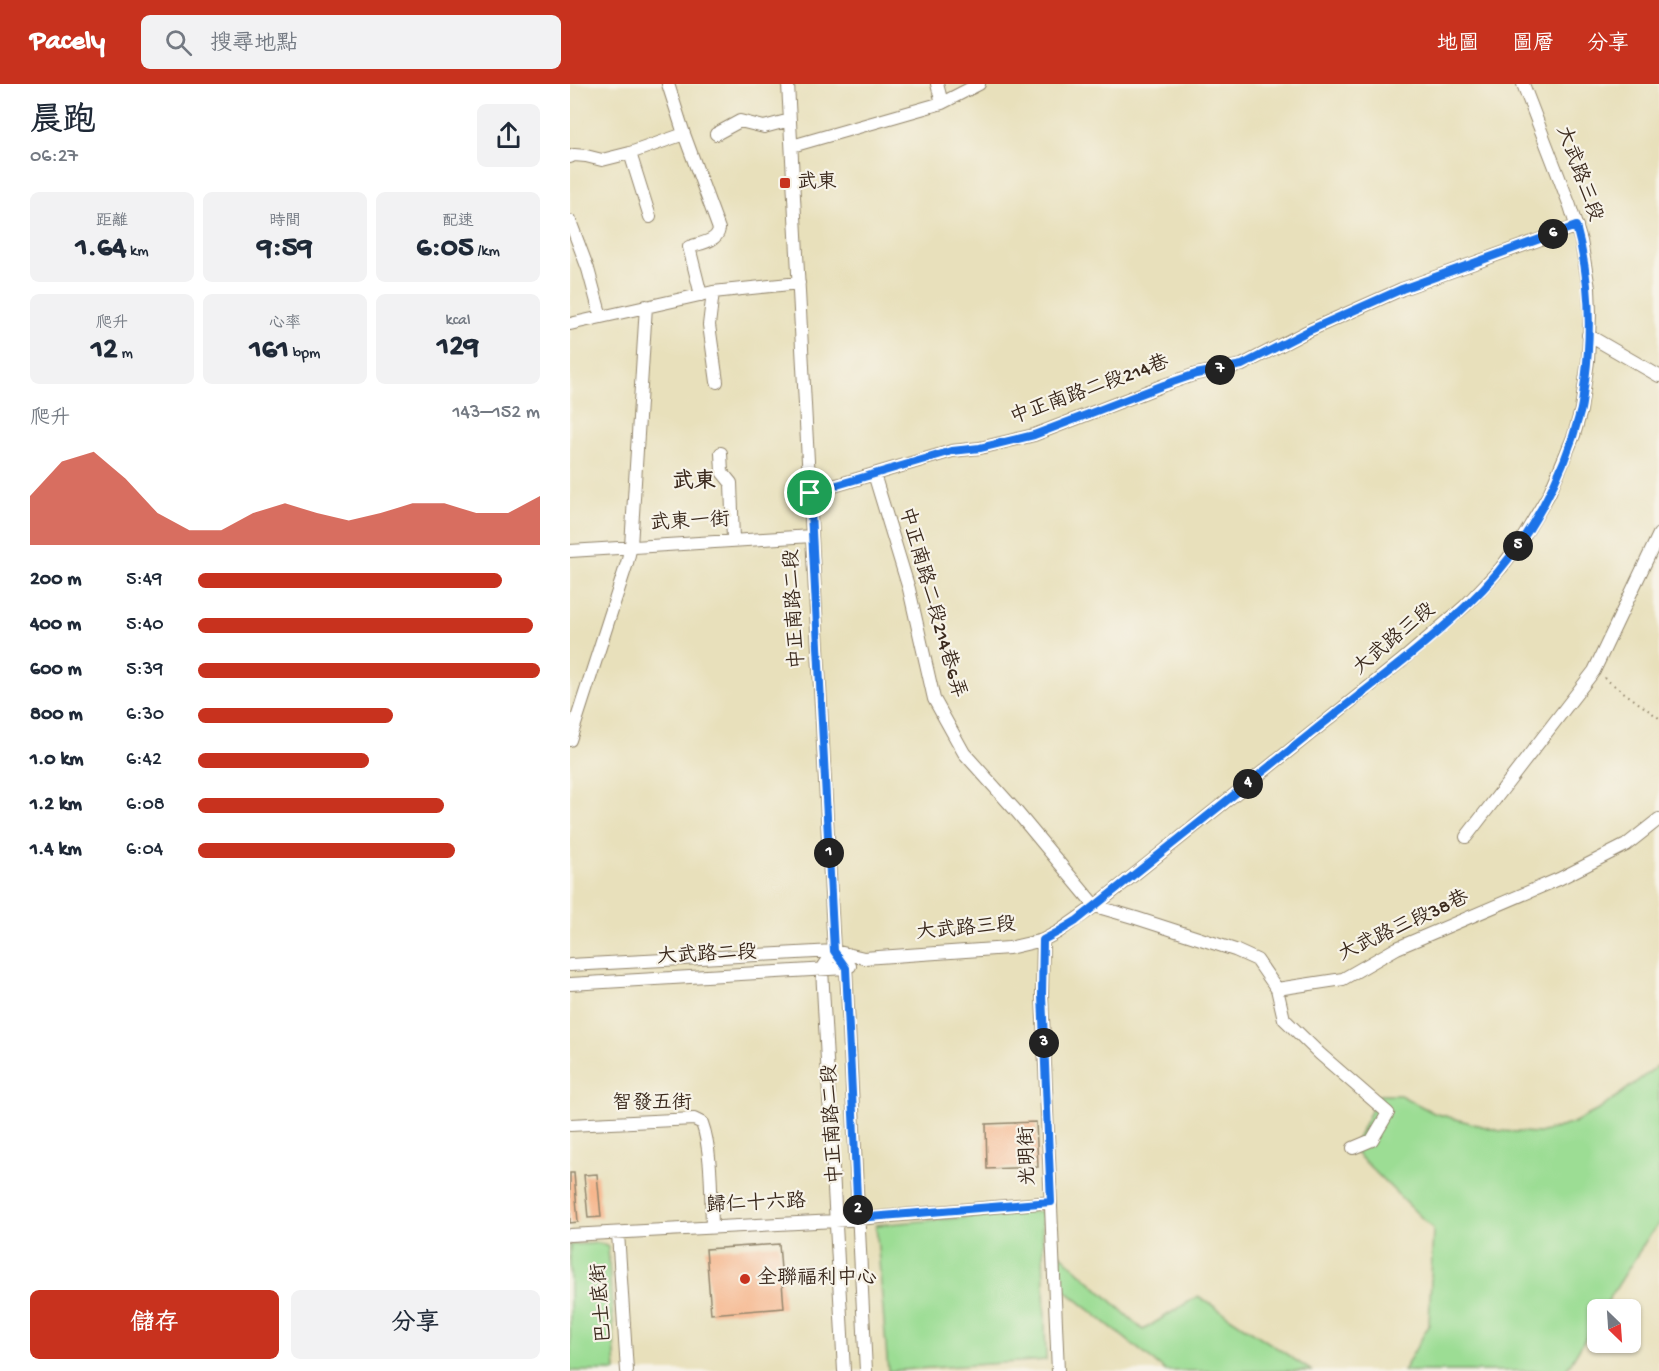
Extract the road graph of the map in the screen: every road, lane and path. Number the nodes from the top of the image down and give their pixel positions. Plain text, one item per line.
1 (668, 84) edge
2 (788, 84) edge
3 (937, 84) edge
4 (980, 84) edge
5 (1523, 84) edge
6 (942, 103) junction
7 (790, 120) junction
8 (684, 134) junction
9 (716, 134) dead end
10 (792, 146) junction
11 (630, 153) junction
12 (570, 157) edge
13 (650, 217) dead end
14 (570, 221) edge
15 (1576, 226) junction
16 (799, 283) junction
17 (713, 292) junction
18 (701, 295) junction
19 (646, 306) junction
20 (601, 317) junction
21 (570, 324) edge
22 (1588, 335) junction
23 (1659, 376) edge
24 (717, 382) dead end
25 (721, 453) dead end
26 (874, 474) junction
27 (810, 493) junction
28 (1659, 534) edge
29 (812, 536) junction
30 (733, 540) junction
31 (630, 546) junction
32 (570, 550) edge
33 (1594, 671) junction
34 (1659, 718) edge
35 (570, 740) edge
36 (1659, 819) edge
37 (1466, 837) dead end
38 (1095, 906) junction
39 (1043, 940) junction
40 (834, 951) junction
41 (864, 958) junction
42 (570, 964) edge
43 (846, 968) junction
44 (822, 969) junction
45 (570, 984) edge
46 (1277, 989) junction
47 (570, 1125) edge
48 (1353, 1148) dead end
49 (1051, 1202) junction
50 (858, 1218) junction
51 (835, 1221) junction
52 (712, 1227) junction
53 (618, 1233) junction
54 (570, 1235) edge
55 (627, 1371) edge
56 (844, 1371) edge
57 (866, 1371) edge
58 (1058, 1371) edge

1 - 8 street
2 - 7 street, 中正南路二段
3 - 6 street
4 - 6 street
5 - 15 street, 大武路三段
6 - 10 street
7 - 9 street
7 - 10 street, 中正南路二段
8 - 11 street
8 - 18 street
10 - 16 street, 中正南路二段
11 - 12 street
11 - 13 street
14 - 20 street
15 - 22 street, 大武路三段
15 - 26 street, 中正南路二段214巷
16 - 17 street
16 - 27 street, 中正南路二段
17 - 18 street
17 - 24 street
18 - 19 street
19 - 20 street
19 - 31 street
20 - 21 street
22 - 23 street
22 - 38 street, 大武路三段
25 - 30 street
26 - 27 street, 中正南路二段214巷
26 - 38 street, 中正南路二段214巷6弄
27 - 29 street, 中正南路二段
28 - 33 street
29 - 30 street, 武東一街
29 - 40 street, 中正南路二段
30 - 31 street, 武東一街
31 - 32 street, 武東一街
31 - 35 street
33 - 34 path
33 - 37 street
36 - 46 street, 大武路三段38巷
38 - 39 street, 大武路三段
38 - 46 street
39 - 41 street, 大武路三段
39 - 49 street, 光明街
40 - 41 street, 大武路三段
40 - 42 street, 大武路二段
40 - 43 street
40 - 44 street
41 - 43 street, 大武路三段
43 - 44 street, 大武路二段
43 - 50 street, 中正南路二段
44 - 45 street, 大武路二段
44 - 51 street, 中正南路二段
46 - 48 street
47 - 52 street, 智發五街
49 - 50 street, 歸仁十六路
49 - 58 street, 光明街
50 - 51 street, 歸仁十六路
50 - 57 street, 中正南路二段
51 - 52 street, 歸仁十六路
51 - 56 street, 中正南路二段
52 - 53 street, 歸仁十六路
53 - 54 street, 歸仁十六路
53 - 55 street, 巴士底街

